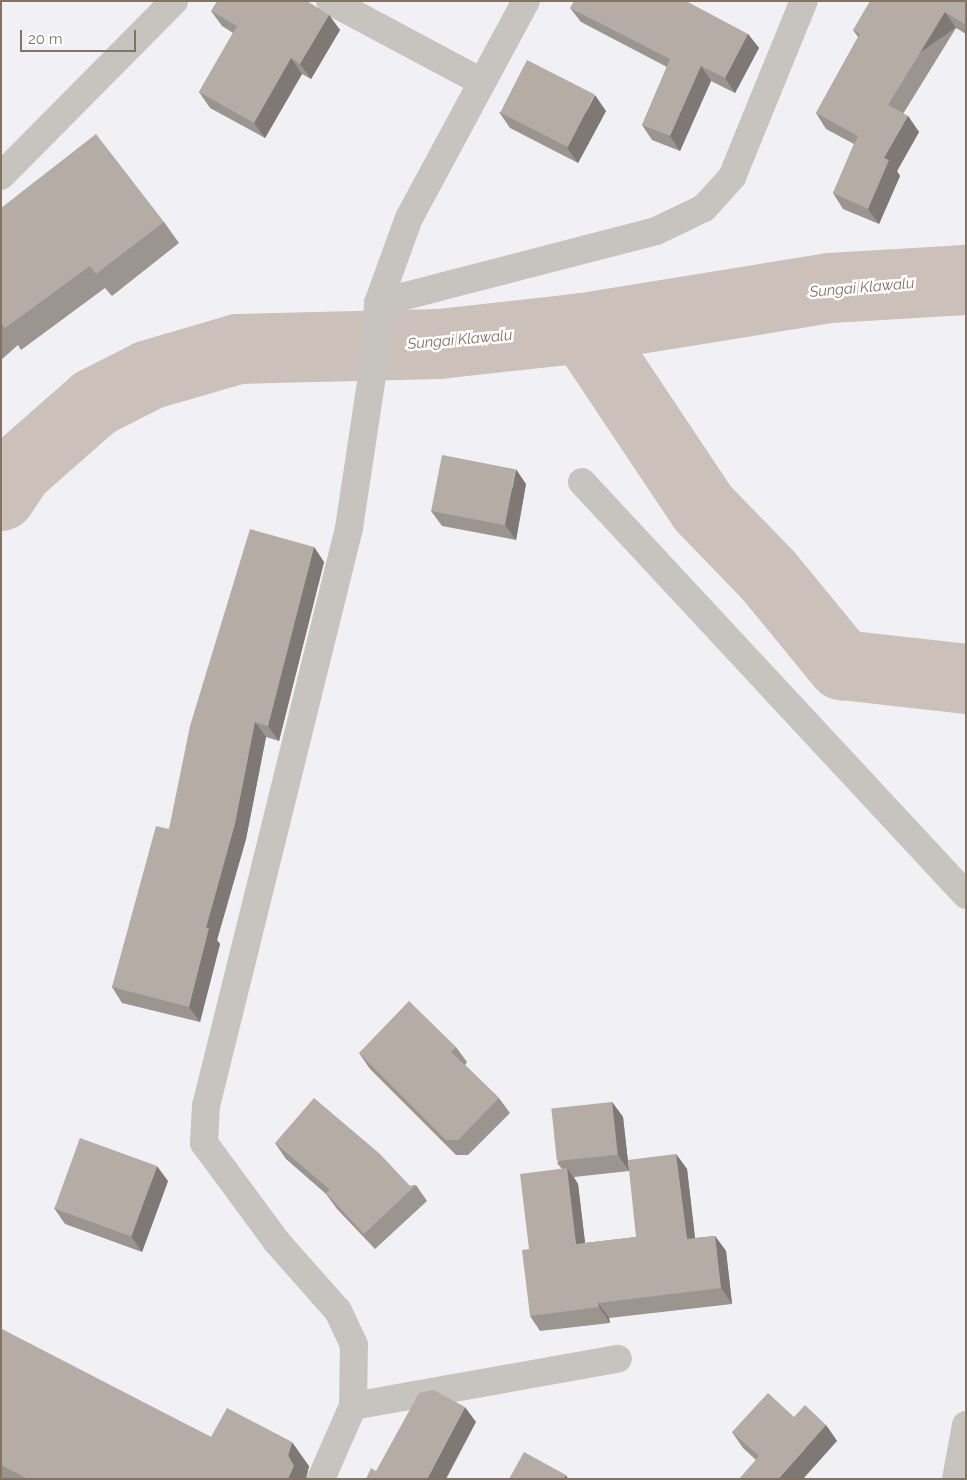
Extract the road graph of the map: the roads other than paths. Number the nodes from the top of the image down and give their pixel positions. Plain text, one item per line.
1 (174, 1) edge
2 (330, 1) edge
3 (526, 1) edge
4 (804, 1) edge
5 (482, 82) junction
6 (1, 176) edge
7 (377, 313) junction
8 (582, 482) dead end
9 (966, 895) edge
10 (618, 1359) dead end
11 (353, 1406) junction
12 (966, 1425) edge
13 (321, 1479) edge
14 (956, 1479) edge

1 - 6 street
2 - 5 street
3 - 5 street
4 - 7 street
5 - 7 street
7 - 11 street
8 - 9 street
10 - 11 street
11 - 13 street
12 - 14 street

